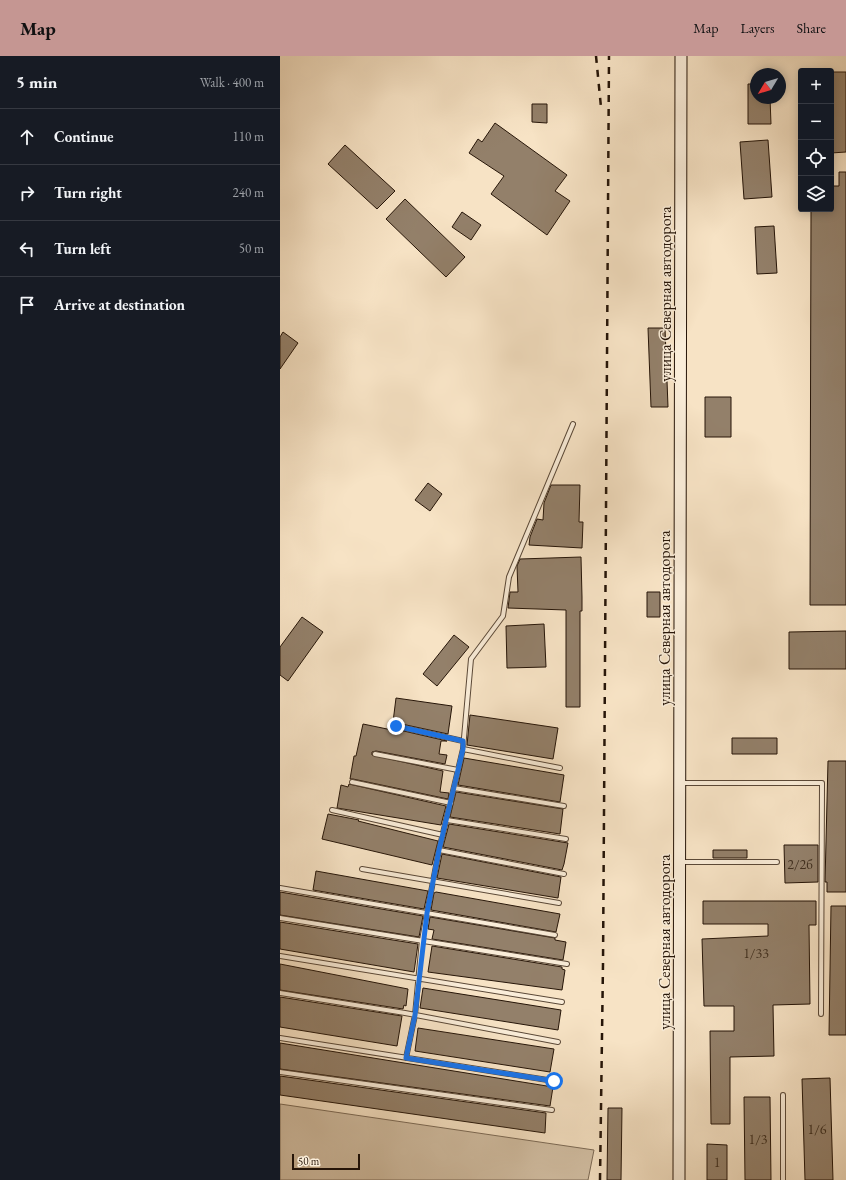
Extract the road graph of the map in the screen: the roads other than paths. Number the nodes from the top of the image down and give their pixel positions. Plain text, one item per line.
1 (681, 56) edge
2 (573, 424) dead end
3 (396, 726) dead end
4 (463, 741) junction
5 (463, 749) junction
6 (375, 754) dead end
7 (560, 768) dead end
8 (458, 770) junction
9 (352, 782) dead end
10 (680, 783) junction
11 (454, 788) junction
12 (451, 802) junction
13 (564, 806) dead end
14 (332, 810) dead end
15 (447, 820) junction
16 (443, 835) junction
17 (566, 839) dead end
18 (439, 850) junction
19 (680, 862) junction
20 (777, 862) dead end
21 (362, 869) dead end
22 (564, 874) dead end
23 (433, 881) junction
24 (280, 888) edge
25 (559, 903) dead end
26 (427, 913) junction
27 (280, 918) edge
28 (554, 935) dead end
29 (422, 940) junction
30 (280, 956) edge
31 (567, 964) dead end
32 (419, 978) junction
33 (280, 993) edge
34 (562, 1002) dead end
35 (821, 1014) dead end
36 (415, 1015) junction
37 (280, 1038) edge
38 (558, 1042) dead end
39 (406, 1058) junction
40 (280, 1072) edge
41 (554, 1081) dead end
42 (783, 1095) dead end
43 (552, 1110) dead end
44 (679, 1180) edge
45 (783, 1180) edge

1 - 10 main road, улица Северная автодорога
2 - 4 lane
3 - 4 lane
4 - 5 lane
5 - 7 lane
5 - 8 lane
6 - 8 lane
8 - 11 lane
9 - 12 lane
10 - 19 main road, улица Северная автодорога
10 - 35 lane
11 - 12 lane
11 - 13 lane
12 - 15 lane
14 - 16 lane
15 - 16 lane
15 - 17 lane
16 - 18 lane
18 - 22 lane
18 - 23 lane
19 - 20 lane
19 - 44 main road, улица Северная автодорога
21 - 23 lane
23 - 25 lane
23 - 26 lane
24 - 26 lane
26 - 28 lane
26 - 29 lane
27 - 29 lane
29 - 31 lane
29 - 32 lane
30 - 32 lane
32 - 34 lane
32 - 36 lane
33 - 36 lane
36 - 38 lane
36 - 39 lane
37 - 39 lane
39 - 41 lane
40 - 43 lane
42 - 45 lane

